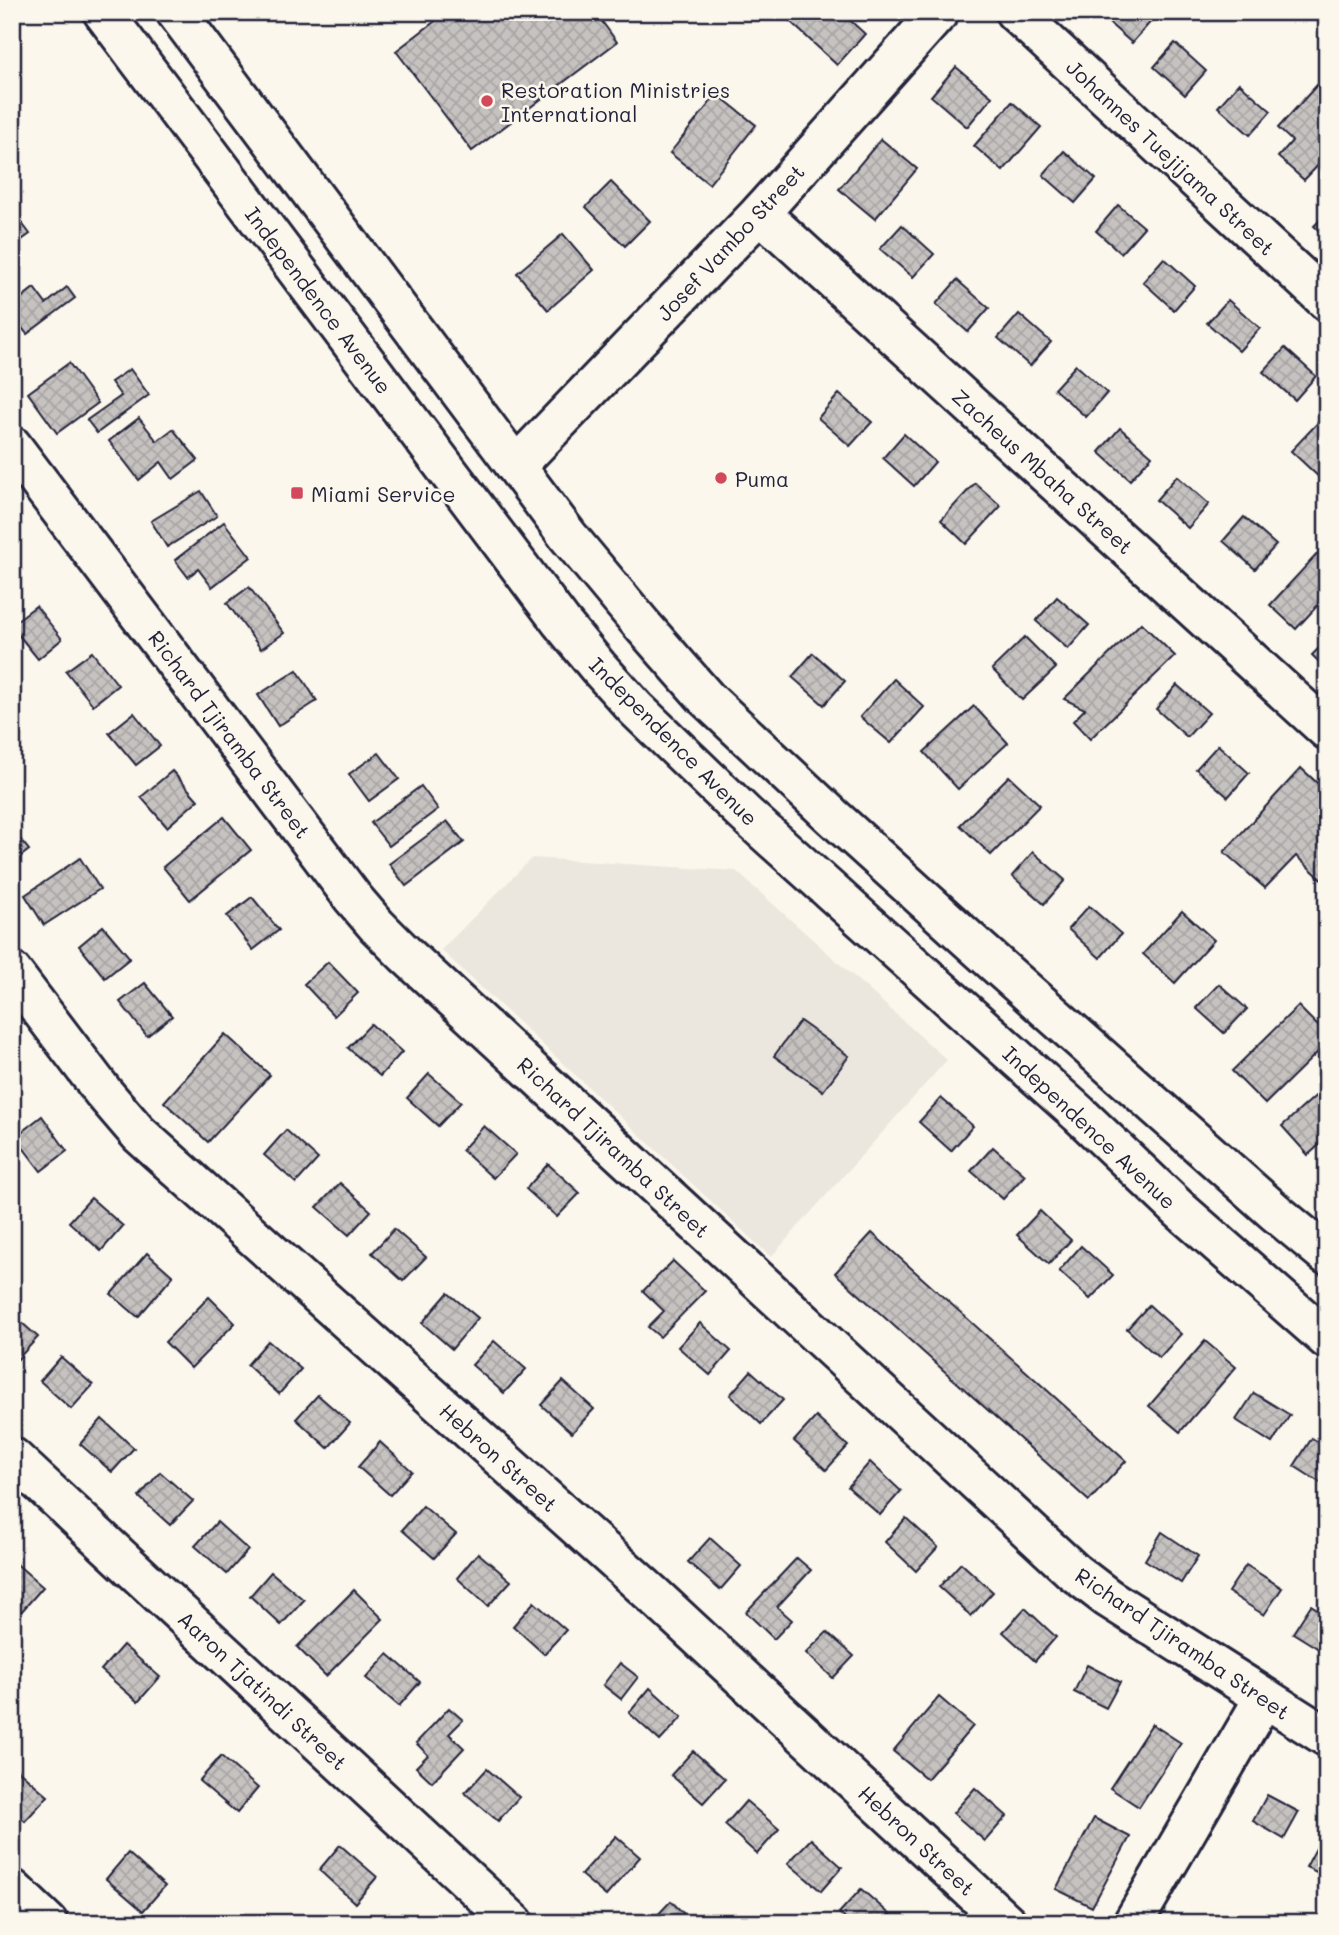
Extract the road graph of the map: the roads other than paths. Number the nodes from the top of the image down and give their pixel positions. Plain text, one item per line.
1 (103, 12) edge
2 (176, 12) edge
3 (939, 12) edge
4 (1015, 12) edge
5 (760, 213) junction
6 (1327, 301) edge
7 (12, 446) edge
8 (516, 466) junction
9 (1327, 730) edge
10 (12, 972) edge
11 (1327, 1255) edge
12 (1327, 1339) edge
13 (12, 1457) edge
14 (1264, 1698) junction
15 (1327, 1737) edge
16 (12, 1889) edge
17 (48, 1923) edge
18 (514, 1923) edge
19 (1007, 1923) edge
20 (1133, 1923) edge

1 - 12 street, Independence Avenue
2 - 8 street
3 - 5 street, Josef Vambo Street
4 - 6 street, Johannes Tuejijama Street
5 - 8 street, Josef Vambo Street
5 - 9 street, Zacheus Mbaha Street
7 - 14 street, Richard Tjiramba Street
8 - 11 street
10 - 19 street, Hebron Street
13 - 18 street, Aaron Tjatindi Street
14 - 15 street, Richard Tjiramba Street
14 - 20 street
16 - 17 street

